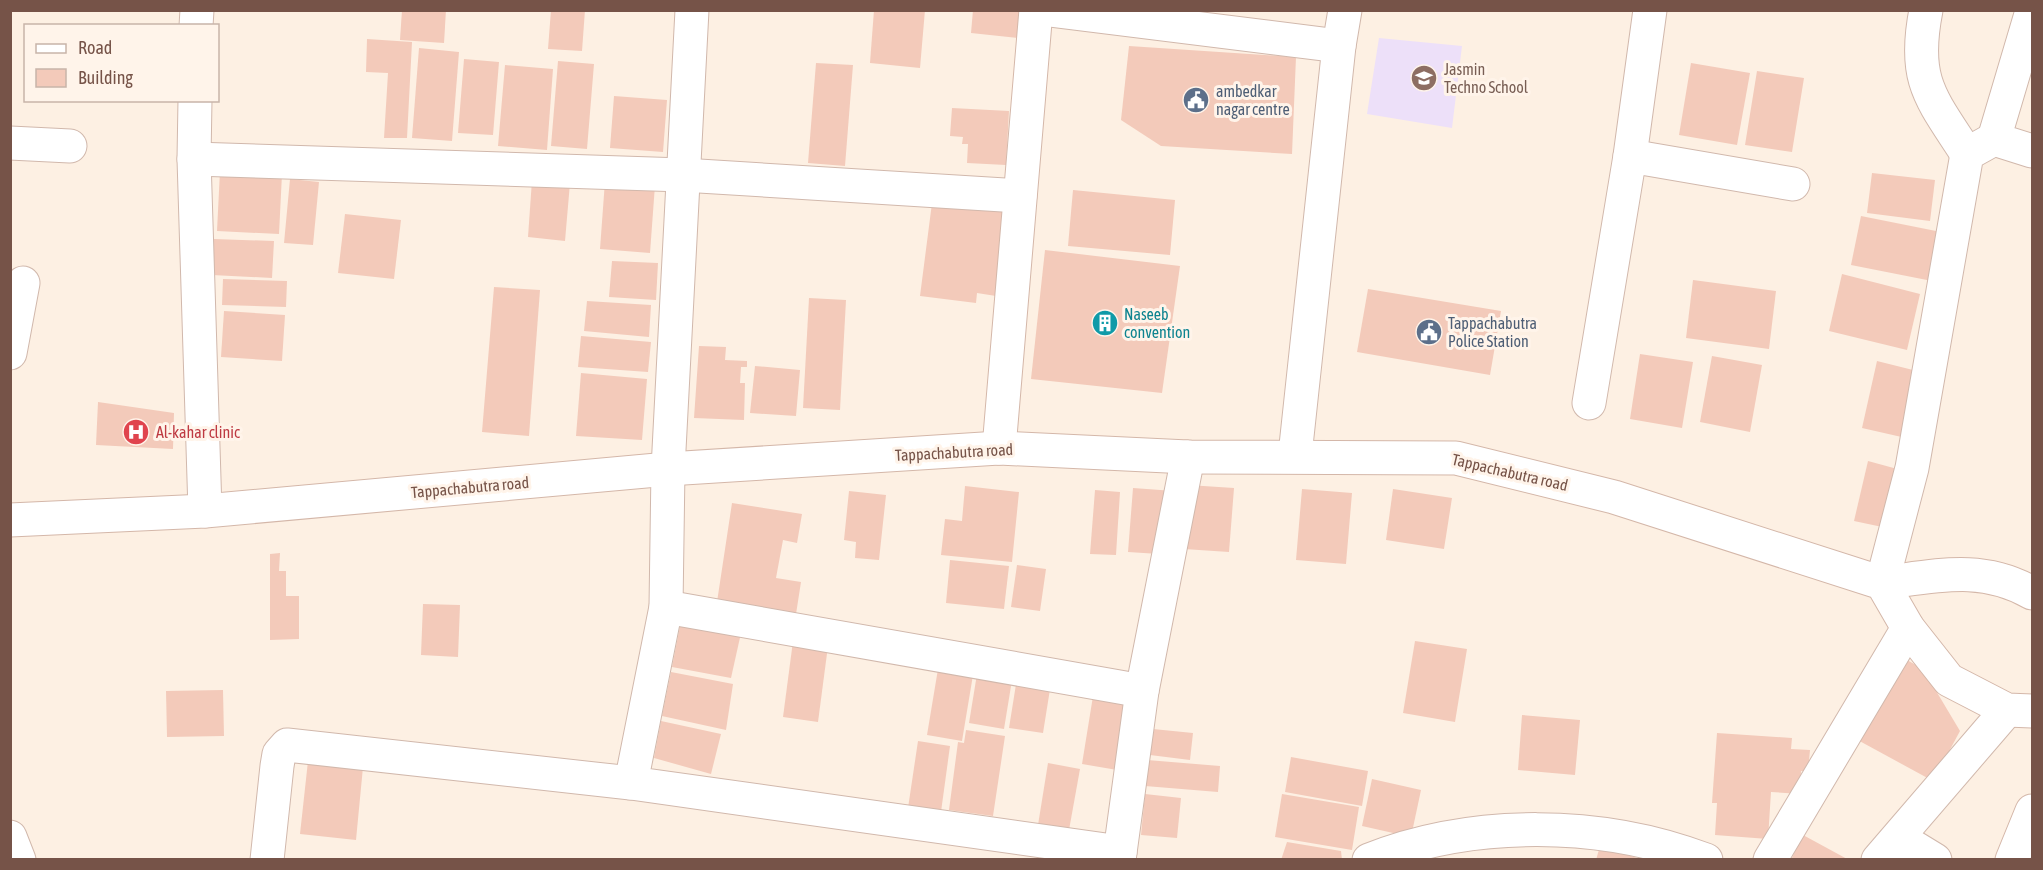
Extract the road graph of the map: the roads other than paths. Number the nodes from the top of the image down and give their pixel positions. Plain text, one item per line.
1 (692, 10) edge
2 (1036, 10) edge
3 (1049, 10) edge
4 (1345, 10) edge
5 (1650, 10) edge
6 (1926, 10) edge
7 (2032, 11) edge
8 (1339, 46) junction
9 (195, 102) edge
10 (10, 143) edge
11 (70, 146) dead end
12 (1980, 147) junction
13 (2032, 151) edge
14 (1630, 156) junction
15 (194, 159) junction
16 (683, 175) junction
17 (1793, 184) dead end
18 (1020, 196) junction
19 (23, 283) dead end
20 (12, 334) edge
21 (1589, 403) dead end
22 (999, 448) junction
23 (1295, 455) junction
24 (1188, 457) junction
25 (668, 469) junction
26 (205, 511) junction
27 (10, 520) edge
28 (1882, 583) junction
29 (2032, 593) edge
30 (666, 607) junction
31 (1908, 628) junction
32 (1142, 691) junction
33 (2020, 710) edge
34 (631, 783) junction
35 (2032, 811) edge
36 (10, 837) edge
37 (1888, 849) edge
38 (1120, 856) edge
39 (19, 860) edge
40 (267, 860) edge
41 (1369, 860) edge
42 (1706, 860) edge
43 (1770, 860) edge
44 (1935, 860) edge
45 (2012, 860) edge

1 - 16 street
2 - 18 street
3 - 8 street
4 - 8 street
5 - 14 street
6 - 12 street
7 - 12 street
8 - 23 street
9 - 15 street
10 - 11 street
12 - 13 street
12 - 28 street
14 - 17 street
14 - 21 street
15 - 16 street
15 - 26 street
16 - 18 street
16 - 25 street
18 - 22 street
19 - 20 street
22 - 24 street, Tappachabutra road
22 - 25 street, Tappachabutra road
23 - 24 street, Tappachabutra road
23 - 28 street, Tappachabutra road
24 - 32 street
25 - 26 street, Tappachabutra road
25 - 30 street
26 - 27 street, Tappachabutra road
28 - 29 street, Tappachabutra road
28 - 31 street
30 - 32 street
30 - 34 street
31 - 33 street
31 - 43 street
32 - 38 street
33 - 37 street
34 - 38 street
34 - 40 street
35 - 45 street
36 - 39 street
37 - 44 street
41 - 42 street

